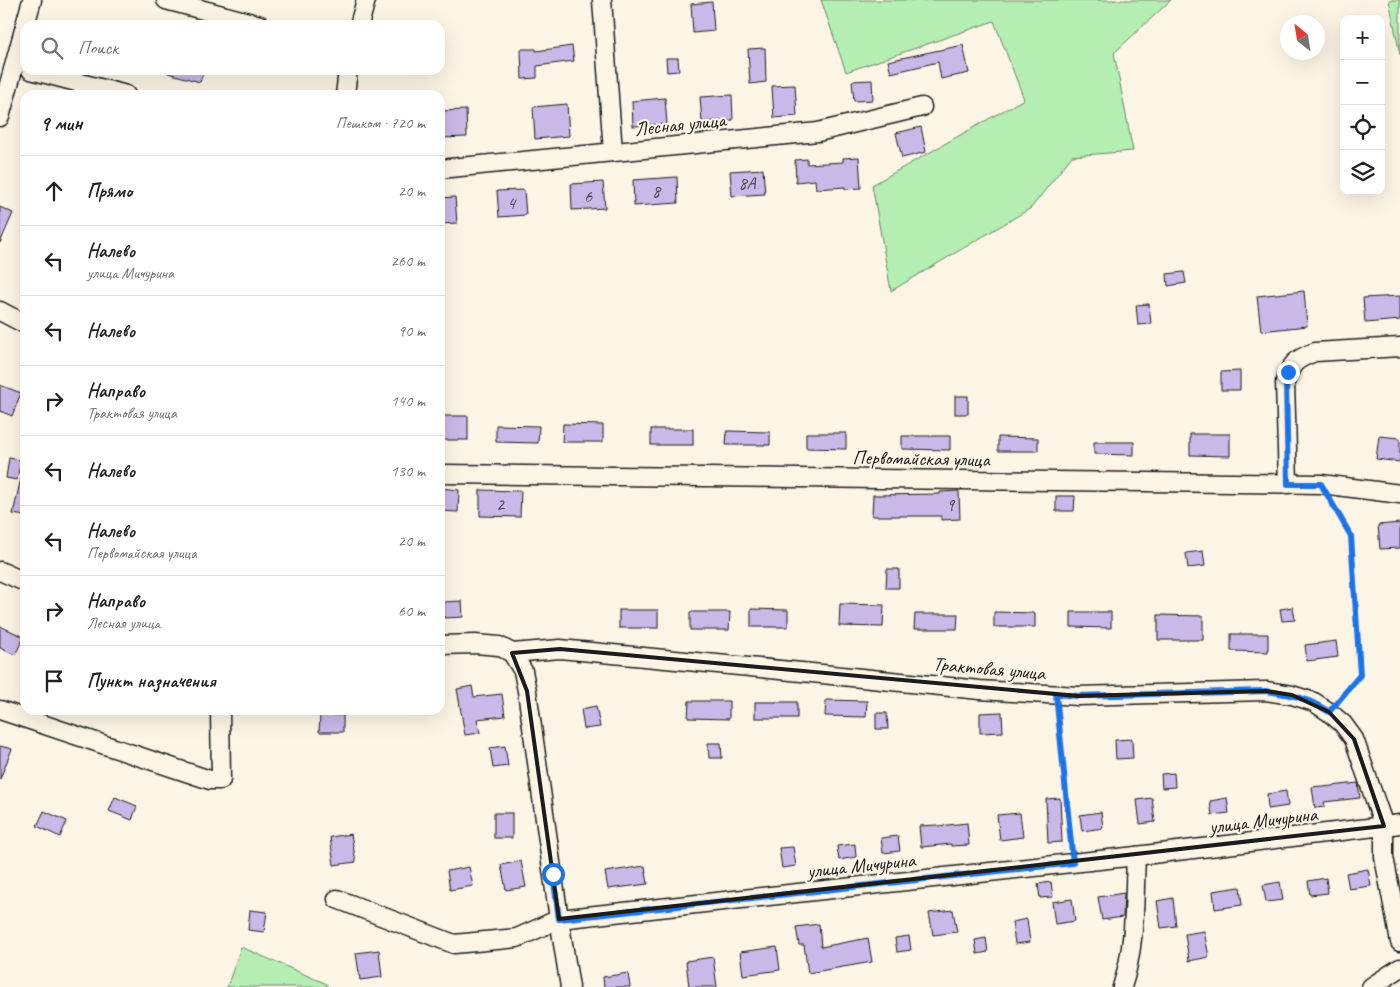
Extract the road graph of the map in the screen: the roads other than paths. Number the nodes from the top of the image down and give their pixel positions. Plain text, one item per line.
1 (32, 0) edge
2 (166, 0) edge
3 (366, 0) edge
4 (602, 0) edge
5 (26, 20) edge
6 (241, 20) edge
7 (360, 20) edge
8 (20, 42) edge
9 (13, 65) edge
10 (50, 75) edge
11 (347, 75) edge
12 (107, 90) edge
13 (346, 90) edge
14 (922, 107) dead end
15 (0, 117) edge
16 (613, 152) junction
17 (445, 169) edge
18 (0, 311) edge
19 (20, 321) edge
20 (1400, 348) edge
21 (445, 474) edge
22 (1288, 484) junction
23 (1400, 494) edge
24 (0, 571) edge
25 (20, 580) edge
26 (445, 645) edge
27 (512, 654) junction
28 (0, 710) edge
29 (220, 715) edge
30 (1392, 825) edge
31 (1136, 856) junction
32 (337, 899) dead end
33 (559, 919) junction
34 (1400, 942) edge
35 (1400, 968) edge
36 (570, 987) edge
37 (1122, 987) edge
38 (1371, 987) edge

1 - 5 street
2 - 6 street
3 - 7 street
4 - 16 street
8 - 9 street
9 - 15 street
10 - 12 street
11 - 13 street
14 - 16 street, Лесная улица
16 - 17 street, Лесная улица
18 - 19 street
20 - 22 street
21 - 22 street, Первомайская улица
22 - 23 street, Первомайская улица
24 - 25 street
26 - 27 street
27 - 30 street, Трактовая улица
27 - 33 street
28 - 29 street
30 - 31 street, улица Мичурина
30 - 34 street, Трактовая улица
31 - 33 street, улица Мичурина
31 - 37 street
32 - 33 street, улица Мичурина
33 - 36 street
35 - 38 street

